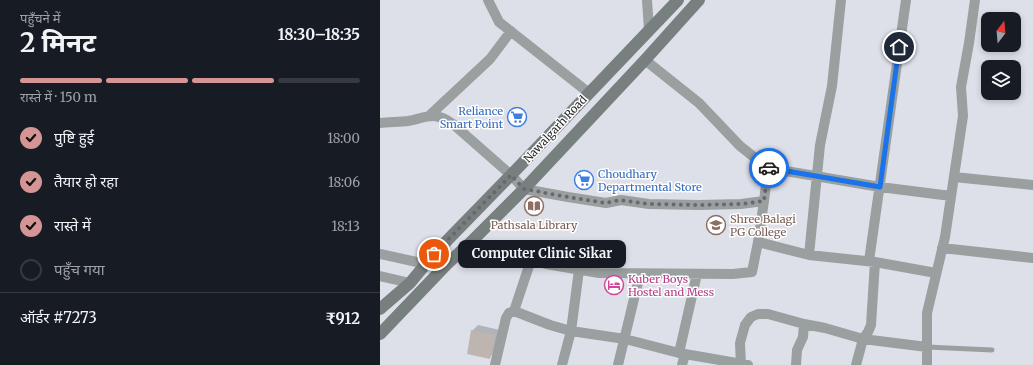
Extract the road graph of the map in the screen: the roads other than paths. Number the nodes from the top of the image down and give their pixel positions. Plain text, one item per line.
1 (488, 0) edge
2 (647, 0) edge
3 (678, 0) edge
4 (700, 0) edge
5 (841, 0) edge
6 (906, 0) edge
7 (975, 0) edge
8 (649, 30) junction
9 (511, 31) junction
10 (645, 60) junction
11 (589, 92) junction
12 (429, 116) junction
13 (380, 123) edge
14 (768, 168) junction
15 (511, 175) junction
16 (817, 176) junction
17 (954, 177) junction
18 (1033, 185) edge
19 (880, 187) junction
20 (524, 189) junction
21 (951, 196) junction
22 (764, 201) junction
23 (758, 242) junction
24 (470, 243) junction
25 (942, 248) junction
26 (380, 254) edge
27 (809, 255) junction
28 (1033, 258) edge
29 (531, 260) junction
30 (872, 262) junction
31 (426, 264) junction
32 (579, 270) junction
33 (936, 273) junction
34 (640, 274) junction
35 (697, 274) junction
36 (380, 276) edge
37 (410, 283) junction
38 (380, 309) edge
39 (514, 311) junction
40 (804, 324) junction
41 (571, 331) junction
42 (380, 334) edge
43 (624, 339) junction
44 (863, 339) junction
45 (927, 347) junction
46 (992, 350) dead end
47 (682, 353) junction
48 (743, 364) edge
49 (497, 365) edge
50 (562, 365) edge
51 (618, 365) edge
52 (682, 365) edge
53 (796, 365) edge
54 (856, 365) edge
55 (927, 365) edge

1 - 9 street
2 - 8 street
3 - 8 street, Nawalgarh Road
4 - 10 street
5 - 16 street
6 - 19 street
7 - 17 street
8 - 11 street, Nawalgarh Road
9 - 11 street
9 - 12 street
10 - 14 street
10 - 20 street
11 - 15 street, Nawalgarh Road
12 - 13 street
12 - 15 street
14 - 16 street
14 - 22 street
15 - 20 street
15 - 31 street, Nawalgarh Road
16 - 19 street
16 - 27 street
17 - 18 street
17 - 21 street
19 - 21 street
19 - 30 street
20 - 22 street
20 - 24 street
21 - 25 street
22 - 23 street
23 - 27 street
23 - 35 street
24 - 29 street
24 - 42 street
25 - 28 street
25 - 33 street
26 - 31 street
27 - 30 street
29 - 32 street
29 - 39 street
30 - 33 street
30 - 44 street
31 - 37 street, Nawalgarh Road
32 - 34 street
32 - 41 street
33 - 45 street
34 - 35 street
34 - 43 street
35 - 47 street
36 - 37 street
37 - 38 street, Nawalgarh Road
39 - 41 street
39 - 49 street
40 - 44 street
40 - 48 street
40 - 53 street
41 - 43 street
41 - 50 street
43 - 47 street
43 - 51 street
44 - 45 street
44 - 54 street
45 - 46 lane
45 - 55 street
47 - 48 street
47 - 52 street

